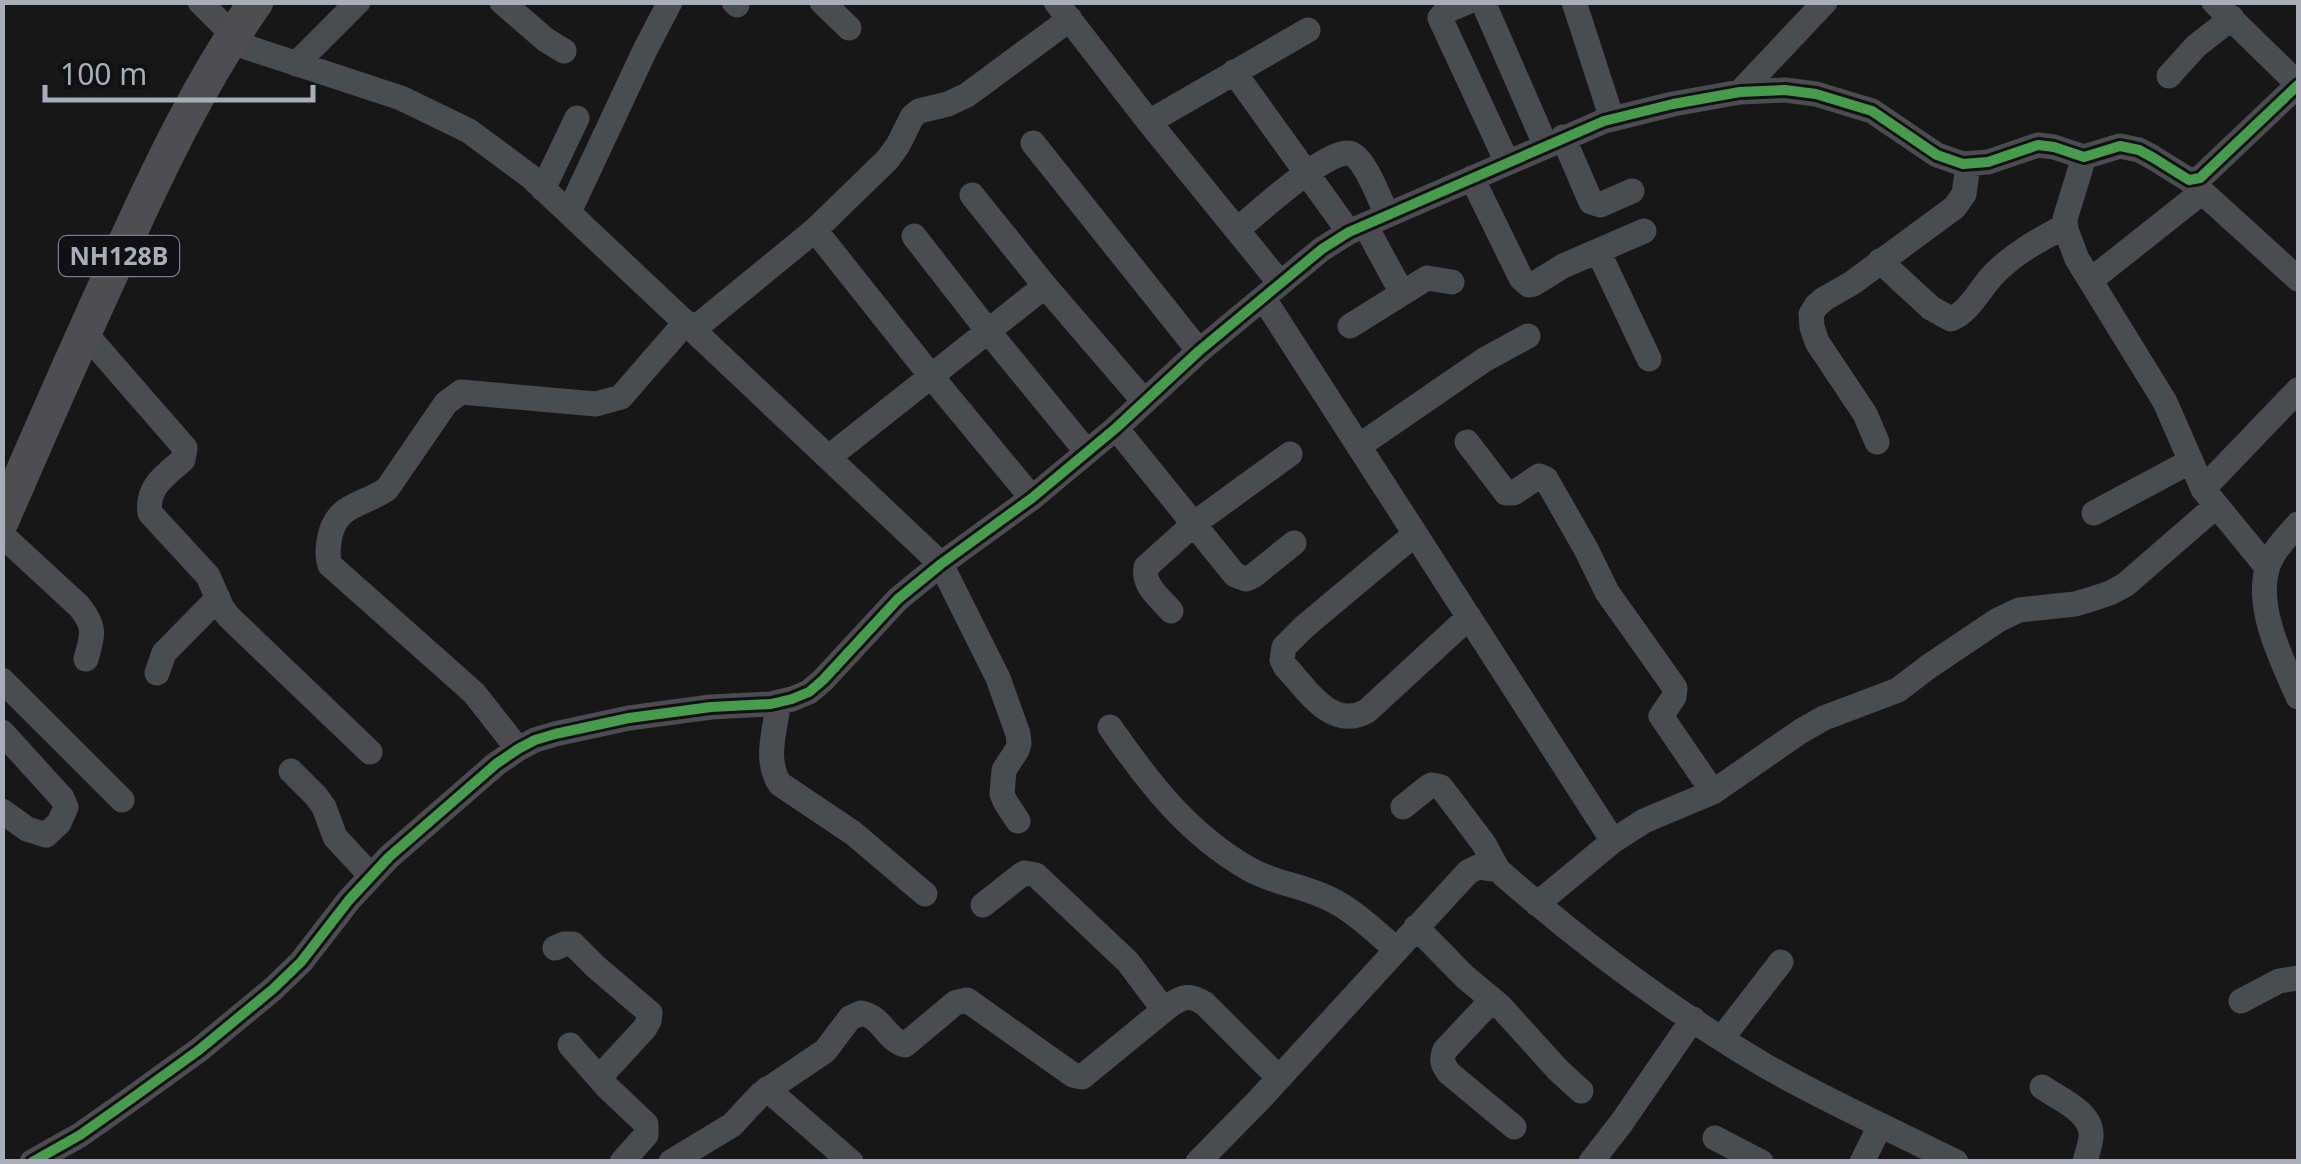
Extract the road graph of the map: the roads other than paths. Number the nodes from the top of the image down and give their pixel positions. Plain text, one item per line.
1 (200, 2) edge
2 (256, 2) edge
3 (358, 2) edge
4 (502, 2) edge
5 (670, 2) edge
6 (822, 2) edge
7 (1467, 2) edge
8 (1483, 2) edge
9 (1574, 2) edge
10 (1825, 2) edge
11 (1069, 9) edge
12 (2223, 10) edge
13 (849, 28) dead end
14 (1308, 30) dead end
15 (231, 38) junction
16 (564, 51) dead end
17 (296, 64) junction
18 (1234, 72) junction
19 (2169, 76) dead end
20 (2298, 84) edge
21 (1740, 92) junction
22 (577, 118) dead end
23 (1612, 119) junction
24 (1149, 122) junction
25 (1554, 141) junction
26 (1033, 143) dead end
27 (2084, 158) junction
28 (1507, 162) junction
29 (1968, 165) junction
30 (1306, 173) junction
31 (1472, 178) junction
32 (2196, 186) junction
33 (544, 189) junction
34 (1632, 191) dead end
35 (972, 194) dead end
36 (568, 212) junction
37 (1367, 224) junction
38 (2065, 226) junction
39 (815, 230) junction
40 (1236, 230) junction
41 (1644, 232) dead end
42 (914, 236) dead end
43 (1598, 252) junction
44 (1880, 261) junction
45 (2298, 279) edge
46 (2091, 280) junction
47 (1452, 282) dead end
48 (1045, 286) junction
49 (1272, 291) junction
50 (1402, 293) junction
51 (690, 326) junction
52 (1350, 326) dead end
53 (988, 331) junction
54 (84, 332) junction
55 (1528, 336) dead end
56 (1198, 351) junction
57 (1649, 359) dead end
58 (931, 376) junction
59 (2298, 390) edge
60 (1144, 401) junction
61 (1116, 428) junction
62 (1467, 442) dead end
63 (1877, 442) dead end
64 (1358, 446) junction
65 (1087, 452) junction
66 (1290, 454) dead end
67 (829, 457) junction
68 (2191, 460) junction
69 (1032, 498) junction
70 (2209, 498) junction
71 (2094, 514) dead end
72 (2, 520) edge
73 (1195, 523) junction
74 (2298, 524) edge
75 (1416, 534) junction
76 (2, 535) edge
77 (1294, 543) dead end
78 (942, 564) junction
79 (2268, 567) junction
80 (218, 598) junction
81 (1171, 610) dead end
82 (1469, 616) junction
83 (86, 658) dead end
84 (157, 673) dead end
85 (2, 680) edge
86 (2298, 697) edge
87 (779, 702) junction
88 (1110, 727) dead end
89 (4, 737) edge
90 (518, 749) junction
91 (370, 752) dead end
92 (292, 772) dead end
93 (1712, 792) junction
94 (122, 800) dead end
95 (1403, 807) dead end
96 (2, 811) edge
97 (1018, 821) dead end
98 (1613, 841) junction
99 (1498, 870) junction
100 (371, 876) junction
101 (925, 894) dead end
102 (1537, 904) junction
103 (983, 905) dead end
104 (1416, 927) junction
105 (555, 948) dead end
106 (1396, 950) junction
107 (1781, 962) dead end
108 (2298, 978) edge
109 (1492, 1000) junction
110 (2241, 1001) dead end
111 (1164, 1010) junction
112 (1692, 1019) junction
113 (1722, 1038) junction
114 (570, 1045) dead end
115 (1278, 1077) junction
116 (598, 1078) junction
117 (2042, 1087) dead end
118 (767, 1090) junction
119 (1582, 1091) dead end
120 (1880, 1126) junction
121 (1514, 1127) dead end
122 (1715, 1138) dead end
123 (1603, 1157) edge
124 (32, 1162) edge
125 (622, 1162) edge
126 (671, 1162) edge
127 (850, 1162) edge
128 (1198, 1162) edge
129 (1760, 1162) edge
130 (1862, 1162) edge
131 (1956, 1162) edge
132 (2085, 1162) edge

1 - 15 street
2 - 15 highway, NH128B
3 - 17 street
4 - 16 street
5 - 36 street
6 - 13 street
7 - 28 street
8 - 25 street
9 - 23 street
10 - 21 street
11 - 24 street
11 - 39 street
12 - 19 street
12 - 20 street
14 - 18 street
15 - 17 street
15 - 54 highway, NH128B
17 - 33 street
18 - 24 street
18 - 30 street
20 - 32 street
21 - 23 street
21 - 29 street
22 - 33 street
23 - 25 street
24 - 40 street
25 - 28 street
25 - 34 street
26 - 56 street
27 - 29 street
27 - 32 street
27 - 38 street
28 - 31 street
29 - 44 street
30 - 37 street
30 - 37 street
30 - 40 street
31 - 37 street
31 - 43 street
32 - 45 street
32 - 46 street
33 - 36 street
35 - 48 street
36 - 51 street
37 - 49 street
37 - 50 street
38 - 44 street
38 - 46 street
39 - 51 street
39 - 58 street
40 - 49 street
41 - 43 street
42 - 53 street
43 - 57 street
44 - 63 street
46 - 68 street
47 - 50 street
48 - 53 street
48 - 60 street
49 - 56 street
49 - 64 street
50 - 52 street
51 - 67 street
51 - 90 street
53 - 58 street
53 - 65 street
54 - 72 highway, NH128B
54 - 80 street
55 - 64 street
56 - 60 street
58 - 67 street
58 - 69 street
59 - 70 street
60 - 61 street
61 - 65 street
61 - 73 street
62 - 93 street
64 - 75 street
65 - 69 street
66 - 73 street
67 - 78 street
68 - 70 street
68 - 71 street
69 - 78 street
70 - 79 street
70 - 93 street
73 - 77 street
73 - 81 street
74 - 79 street
75 - 82 street
75 - 82 street
76 - 83 street
78 - 87 street
78 - 97 street
79 - 86 street
80 - 84 street
80 - 91 street
82 - 98 street
85 - 94 street
87 - 90 street
87 - 101 street
88 - 106 street
89 - 96 street
90 - 100 street
92 - 100 street
93 - 98 street
95 - 99 street
98 - 102 street
99 - 102 street
99 - 104 street
100 - 124 street
102 - 112 street
103 - 111 street
104 - 106 street
104 - 109 street
105 - 116 street
106 - 115 street
107 - 113 street
108 - 110 street
109 - 119 street
109 - 121 street
111 - 115 street
111 - 118 street
112 - 113 street
112 - 123 street
113 - 120 street
114 - 116 street
115 - 128 street
116 - 125 street
117 - 132 street
118 - 126 street
118 - 127 street
120 - 130 street
120 - 131 street
122 - 129 street

